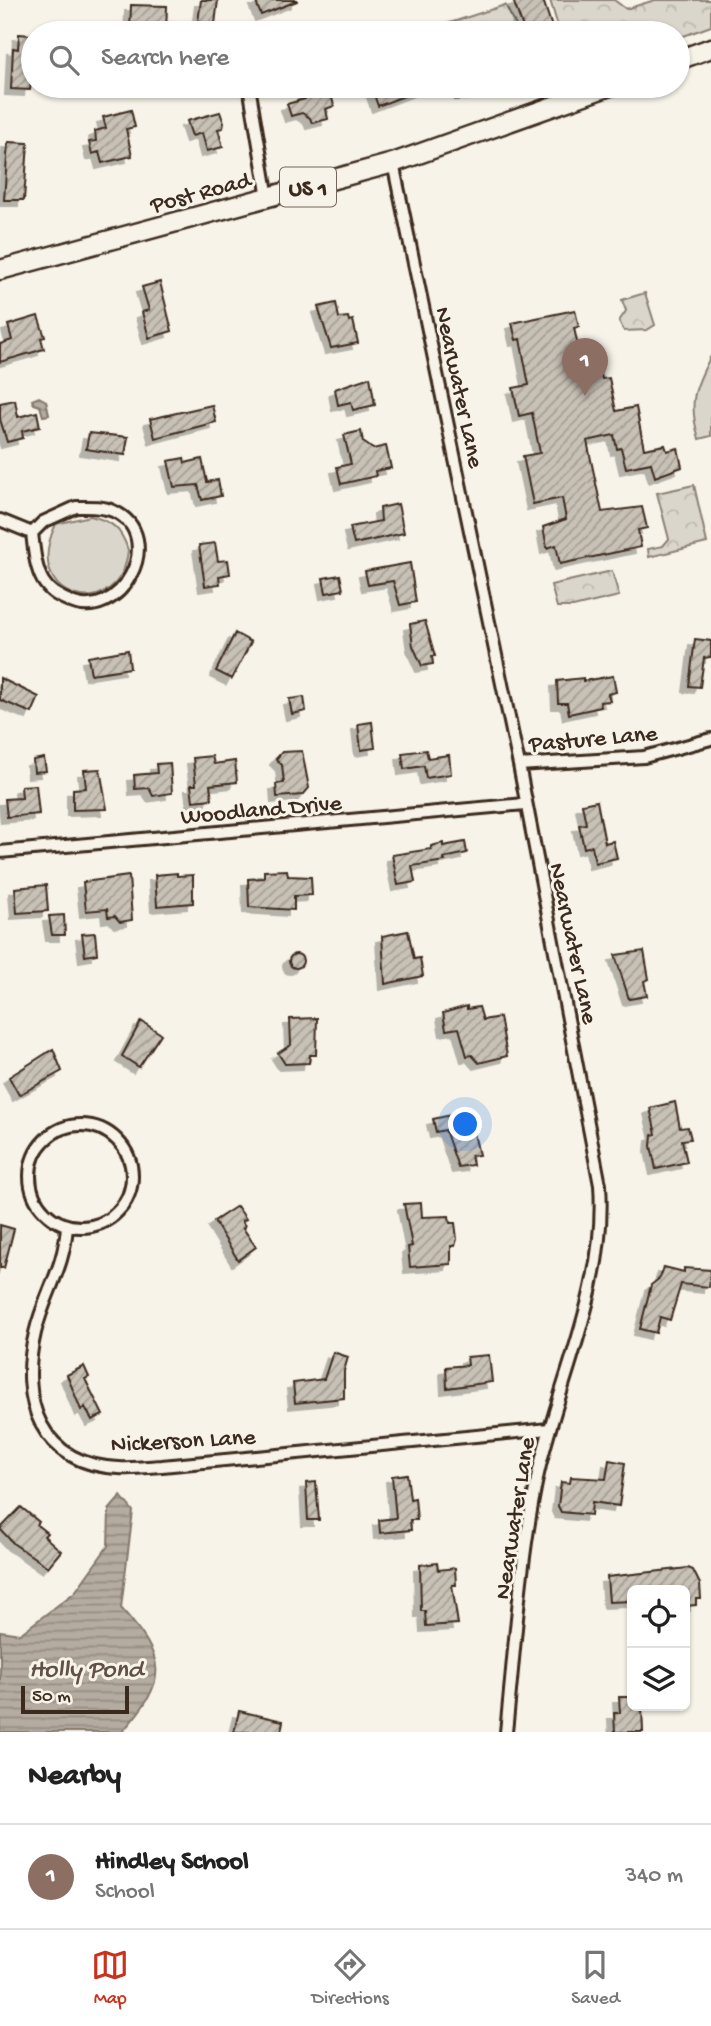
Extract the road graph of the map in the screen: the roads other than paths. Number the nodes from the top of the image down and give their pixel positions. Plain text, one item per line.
1 (711, 48) edge
2 (690, 56) edge
3 (251, 98) edge
4 (576, 98) edge
5 (394, 163) junction
6 (268, 198) junction
7 (0, 270) edge
8 (0, 520) edge
9 (32, 533) junction
10 (711, 740) edge
11 (519, 765) junction
12 (525, 804) junction
13 (0, 852) edge
14 (67, 1225) junction
15 (549, 1429) junction
16 (506, 1732) edge

1 - 2 main road
3 - 6 street
4 - 5 main road, Post Road / US 1
5 - 6 main road, Post Road / US 1
5 - 11 street, Nearwater Lane
6 - 7 main road, Post Road / US 1
8 - 9 street
9 - 9 street
10 - 11 street, Pasture Lane
11 - 12 street, Nearwater Lane
12 - 13 street, Woodland Drive
12 - 15 street, Nearwater Lane
14 - 14 street
14 - 15 street, Nickerson Lane
15 - 16 street, Nearwater Lane

